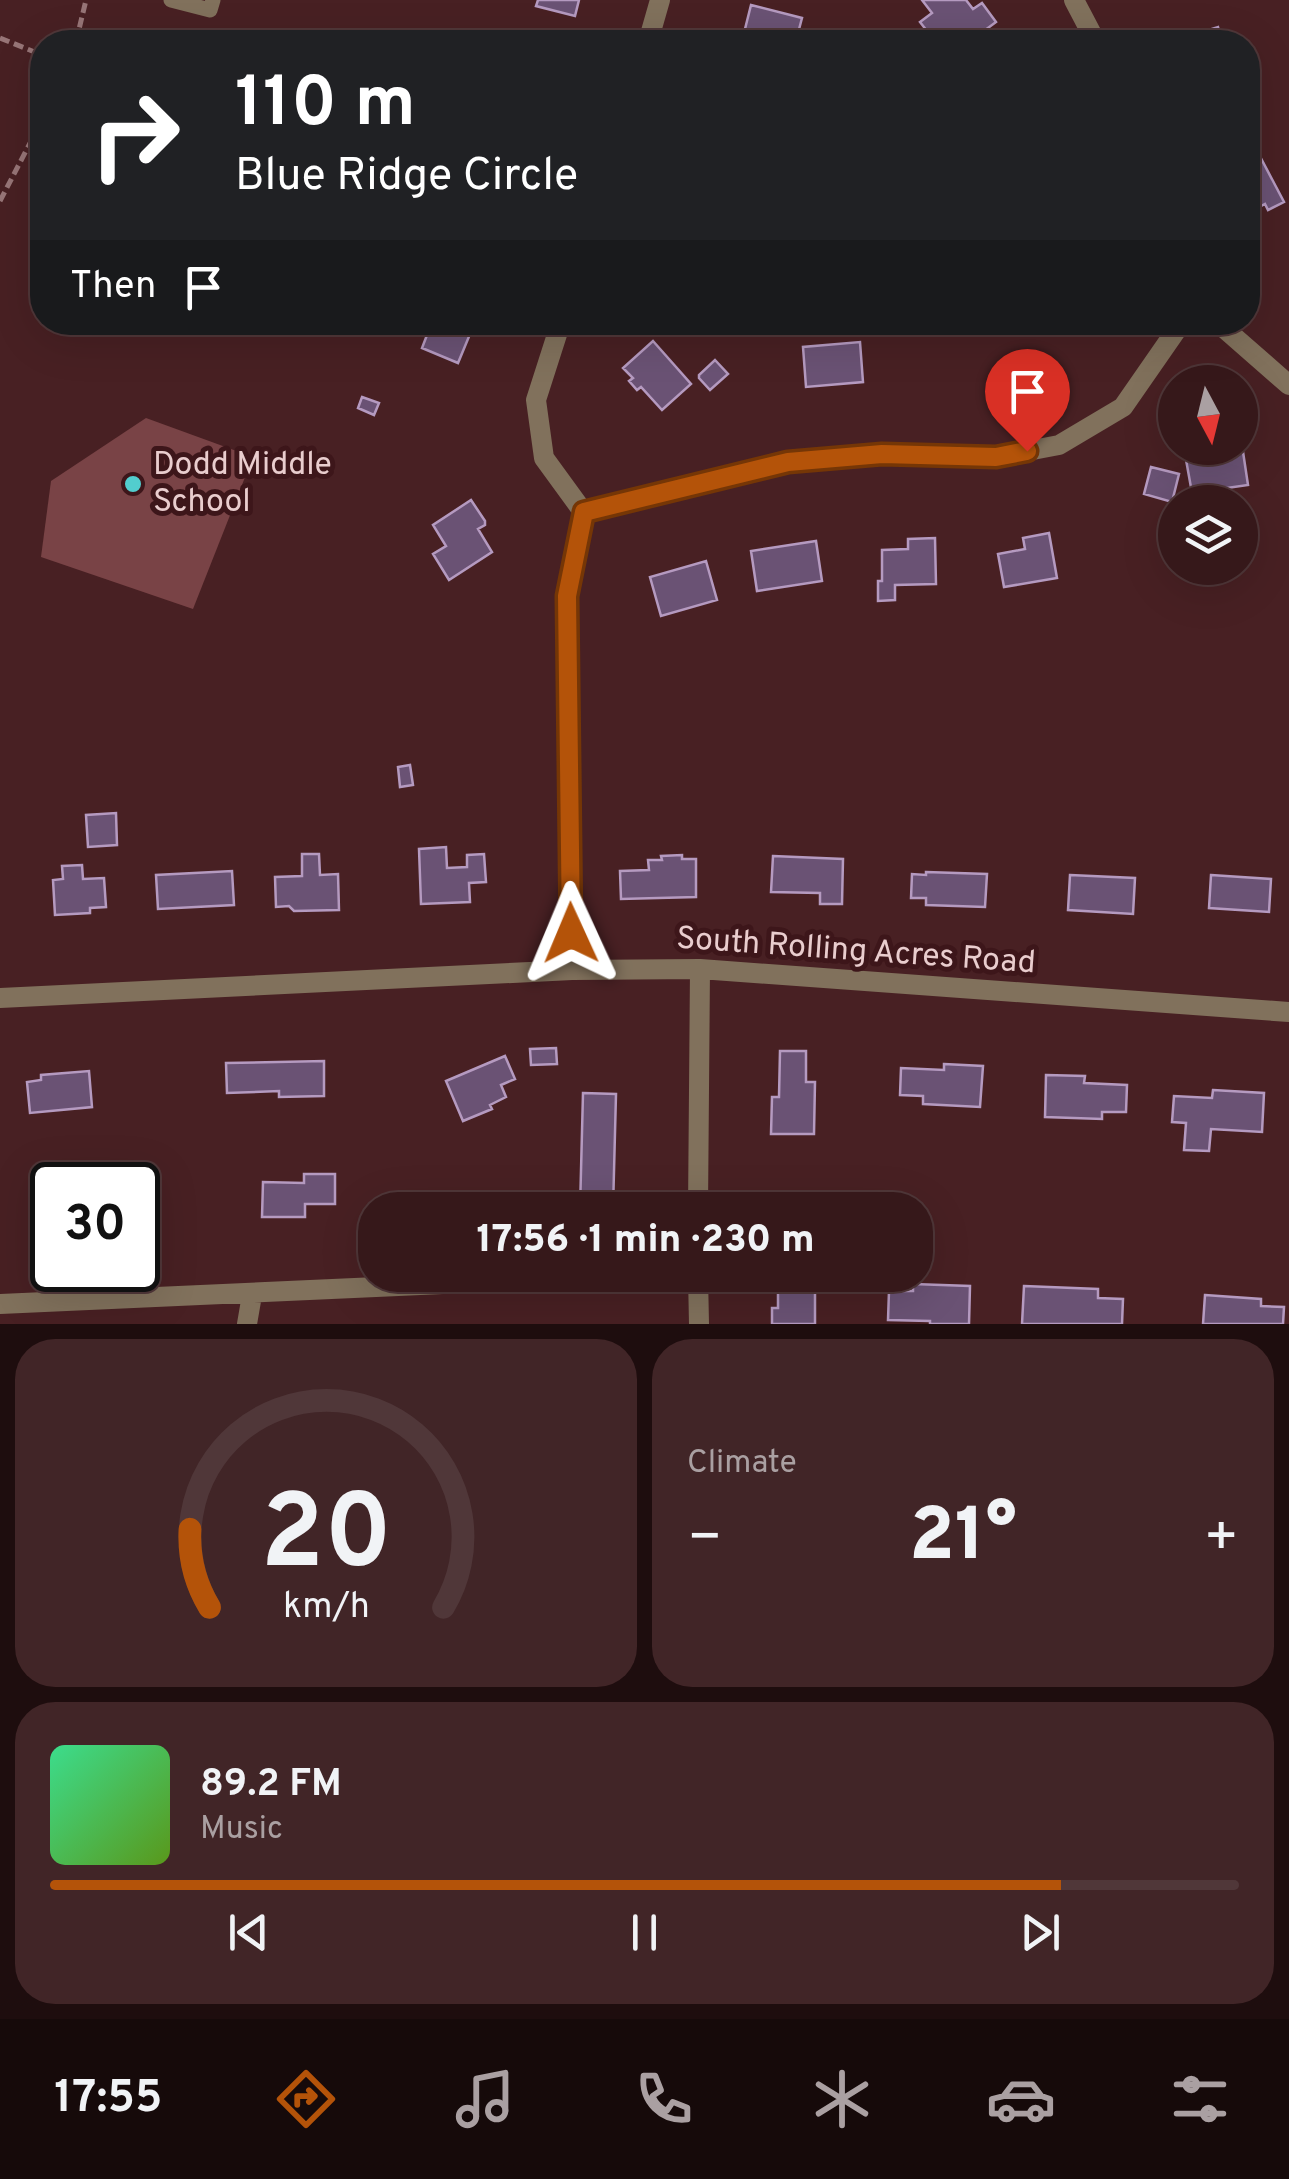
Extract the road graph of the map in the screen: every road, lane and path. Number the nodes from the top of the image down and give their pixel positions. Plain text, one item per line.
1 (86, 0) edge
2 (172, 0) edge
3 (213, 0) edge
4 (660, 0) edge
5 (1074, 0) edge
6 (79, 30) edge
7 (651, 30) edge
8 (1090, 30) edge
9 (0, 38) edge
10 (30, 50) edge
11 (30, 143) edge
12 (0, 201) edge
13 (557, 335) edge
14 (1173, 335) edge
15 (1231, 335) edge
16 (1289, 385) edge
17 (584, 512) junction
18 (700, 969) junction
19 (572, 970) junction
20 (0, 998) edge
21 (1289, 1012) edge
22 (698, 1192) edge
23 (358, 1290) edge
24 (698, 1292) edge
25 (252, 1295) junction
26 (0, 1304) edge
27 (248, 1324) edge
28 (699, 1324) edge

1 - 6 path
2 - 3 lane
4 - 7 street
5 - 8 street
9 - 10 path
11 - 12 path
13 - 17 street
14 - 17 street
15 - 16 street
17 - 19 street
18 - 19 street, South Rolling Acres Road
18 - 21 street, South Rolling Acres Road
18 - 22 street
19 - 20 street, South Rolling Acres Road
23 - 25 street
24 - 28 street
25 - 26 street
25 - 27 street

